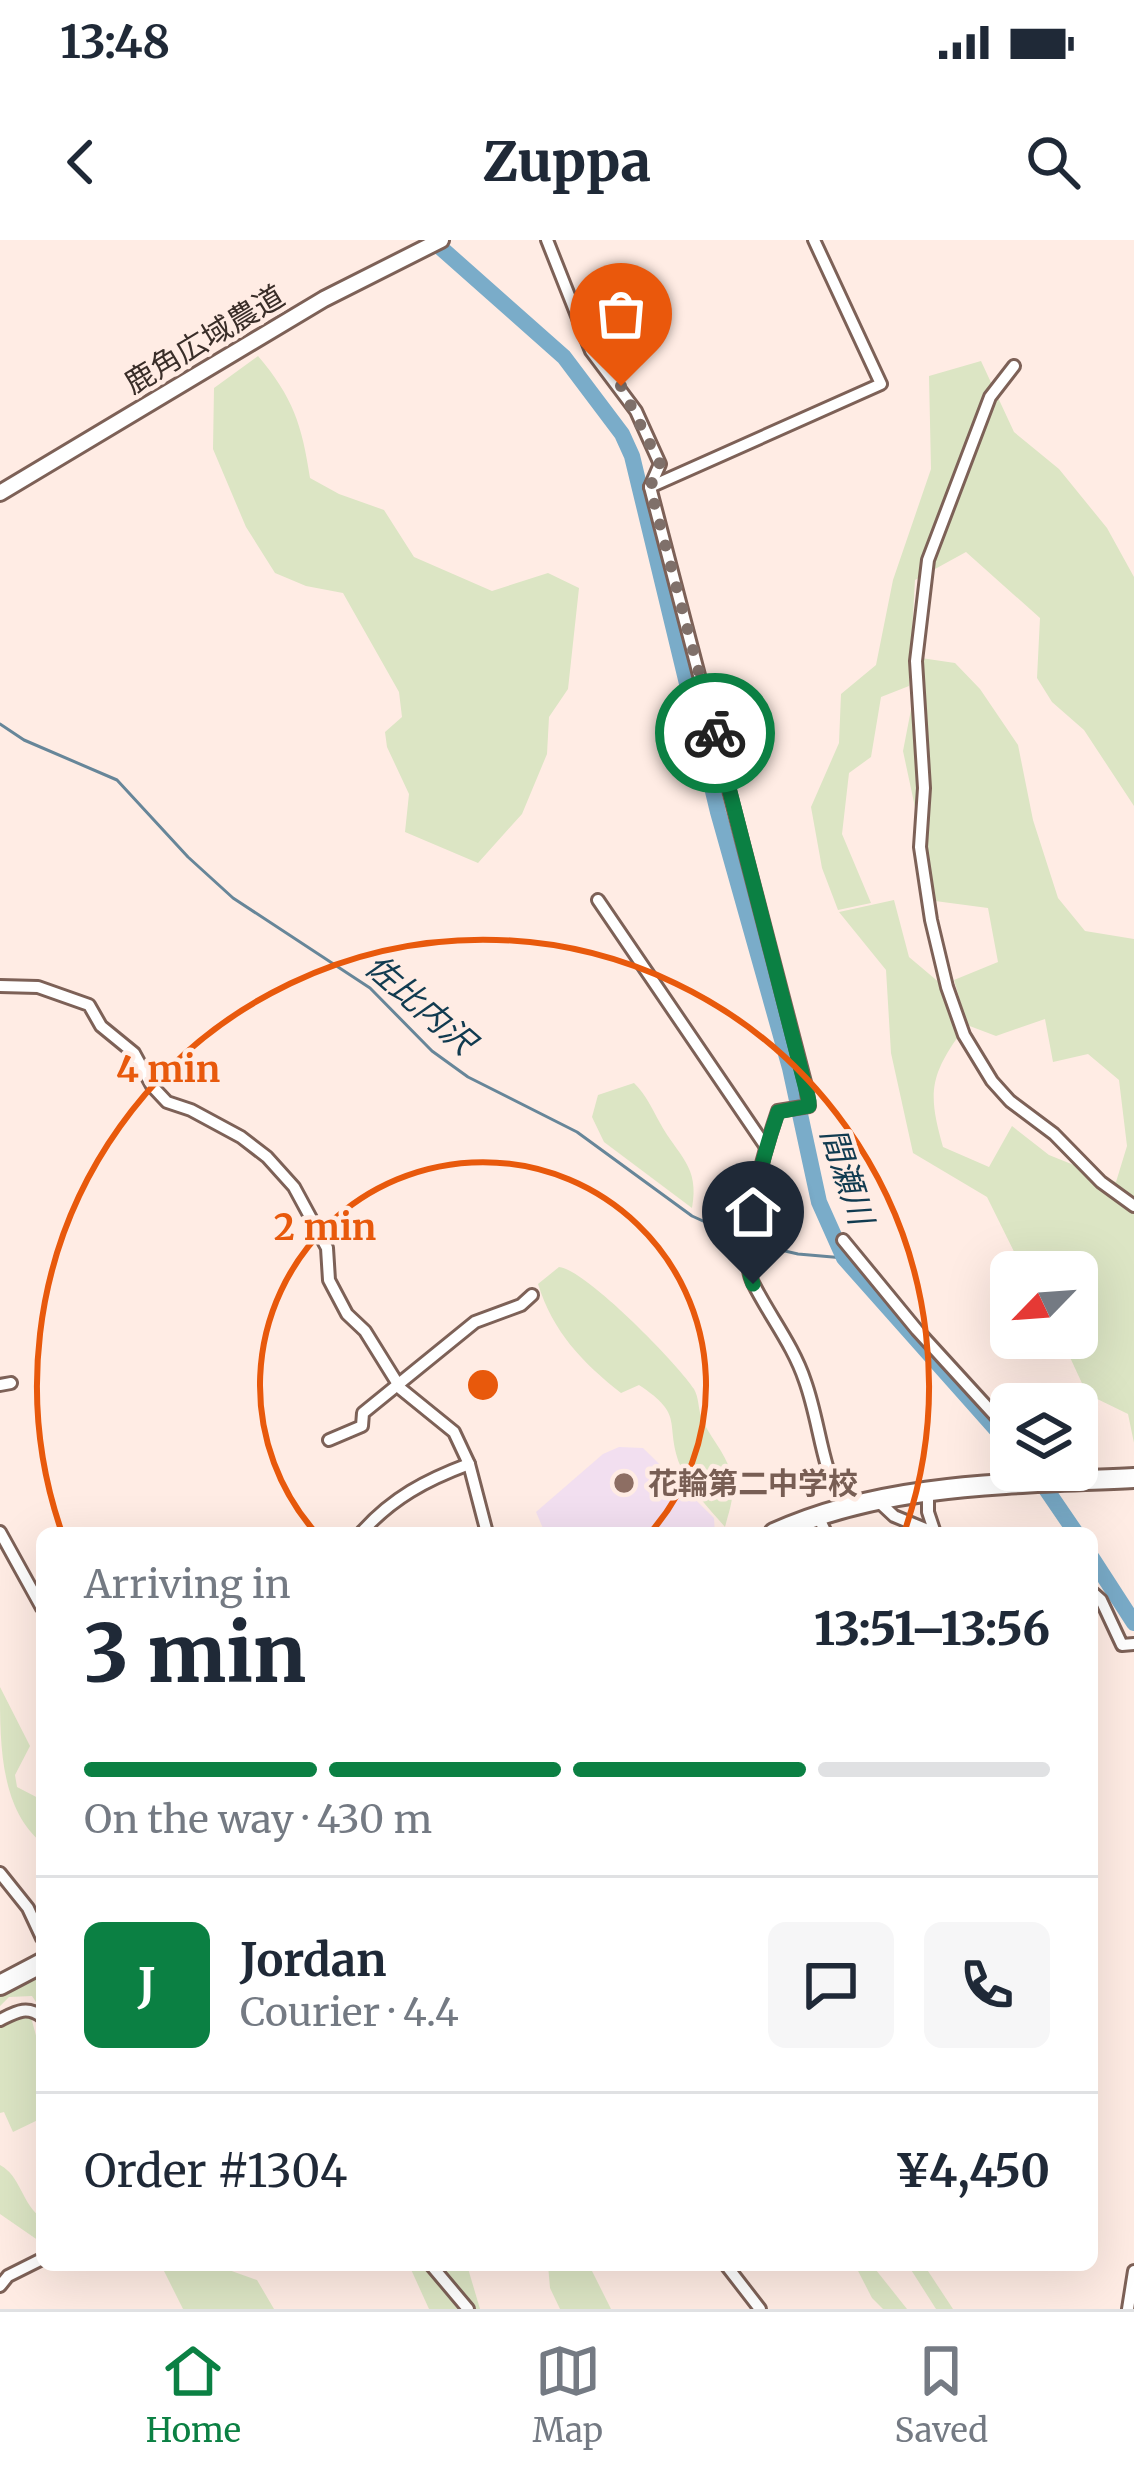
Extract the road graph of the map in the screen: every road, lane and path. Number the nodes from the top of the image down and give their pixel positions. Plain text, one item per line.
1 (441, 240) edge
2 (547, 240) edge
3 (814, 240) edge
4 (1014, 366) dead end
5 (650, 487) junction
6 (0, 493) edge
7 (598, 900) dead end
8 (0, 986) edge
9 (766, 1147) junction
10 (1134, 1206) edge
11 (843, 1240) dead end
12 (532, 1295) dead end
13 (398, 1384) junction
14 (990, 1410) edge
15 (329, 1440) dead end
16 (469, 1464) junction
17 (1098, 1478) edge
18 (1134, 1478) edge
19 (990, 1487) edge
20 (928, 1491) junction
21 (875, 1499) junction
22 (843, 1505) junction
23 (822, 1524) edge
24 (366, 1527) edge
25 (485, 1527) edge
26 (921, 1527) edge
27 (933, 1527) edge
28 (0, 1532) edge
29 (36, 1597) edge
30 (1098, 1597) edge
31 (1128, 1644) edge
32 (0, 1874) edge
33 (36, 1925) edge
34 (36, 1966) edge
35 (0, 1985) edge
36 (36, 2012) edge
37 (0, 2020) edge
38 (36, 2262) edge
39 (436, 2271) edge
40 (731, 2271) edge
41 (1134, 2271) edge
42 (0, 2286) edge
43 (468, 2309) edge
44 (760, 2309) edge
45 (1129, 2309) edge

1 - 6 street, 鹿角広域農道
2 - 5 street
3 - 5 street
4 - 10 street
5 - 9 street
7 - 9 street
8 - 13 street
9 - 22 street
11 - 14 street
12 - 13 street
13 - 15 street
13 - 16 street
16 - 24 street
16 - 25 street
17 - 18 main road
19 - 20 main road
20 - 21 main road
20 - 27 street
21 - 22 main road
21 - 26 street
22 - 23 main road
28 - 29 street
30 - 31 street
32 - 33 street
34 - 35 main road
36 - 37 street
38 - 42 street
39 - 43 street
40 - 44 street
41 - 45 street

